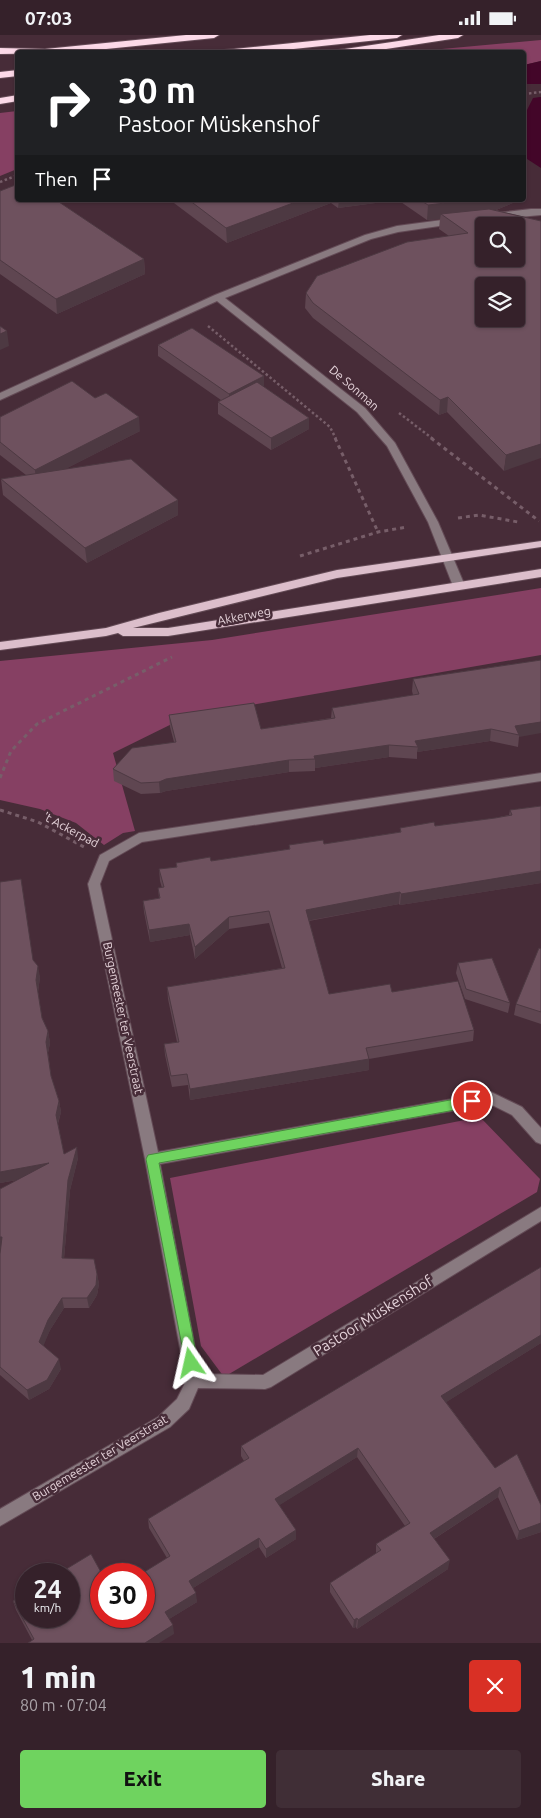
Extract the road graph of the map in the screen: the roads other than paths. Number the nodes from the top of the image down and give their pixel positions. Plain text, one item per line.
1 (214, 35) edge
2 (397, 35) edge
3 (458, 35) edge
4 (61, 50) edge
5 (253, 50) edge
6 (358, 50) edge
7 (0, 51) edge
8 (15, 51) edge
9 (15, 54) edge
10 (0, 56) edge
11 (15, 73) edge
12 (0, 75) edge
13 (15, 98) edge
14 (0, 101) edge
15 (541, 213) edge
16 (491, 217) edge
17 (464, 221) edge
18 (218, 297) junction
19 (0, 397) edge
20 (541, 544) edge
21 (448, 558) junction
22 (541, 573) edge
23 (459, 586) junction
24 (106, 632) junction
25 (0, 646) edge
26 (541, 777) edge
27 (541, 1138) edge
28 (152, 1159) junction
29 (541, 1213) edge
30 (194, 1381) junction
31 (0, 1519) edge

1 - 4 highway
2 - 5 highway
3 - 6 highway
7 - 8 highway
9 - 10 highway
11 - 12 highway
13 - 14 highway
15 - 16 street
17 - 18 street
18 - 19 street
18 - 21 street, De Sonman
20 - 21 main road, Akkerweg
21 - 23 street, De Sonman
21 - 24 main road, Akkerweg
22 - 23 main road, Akkerweg
23 - 24 main road, Akkerweg
24 - 25 main road, Akkerweg
26 - 28 street, Burgemeester ter Veerstraat
27 - 28 street
28 - 30 street, Burgemeester ter Veerstraat
29 - 30 street, Pastoor Müskenshof
30 - 31 street, Burgemeester ter Veerstraat

